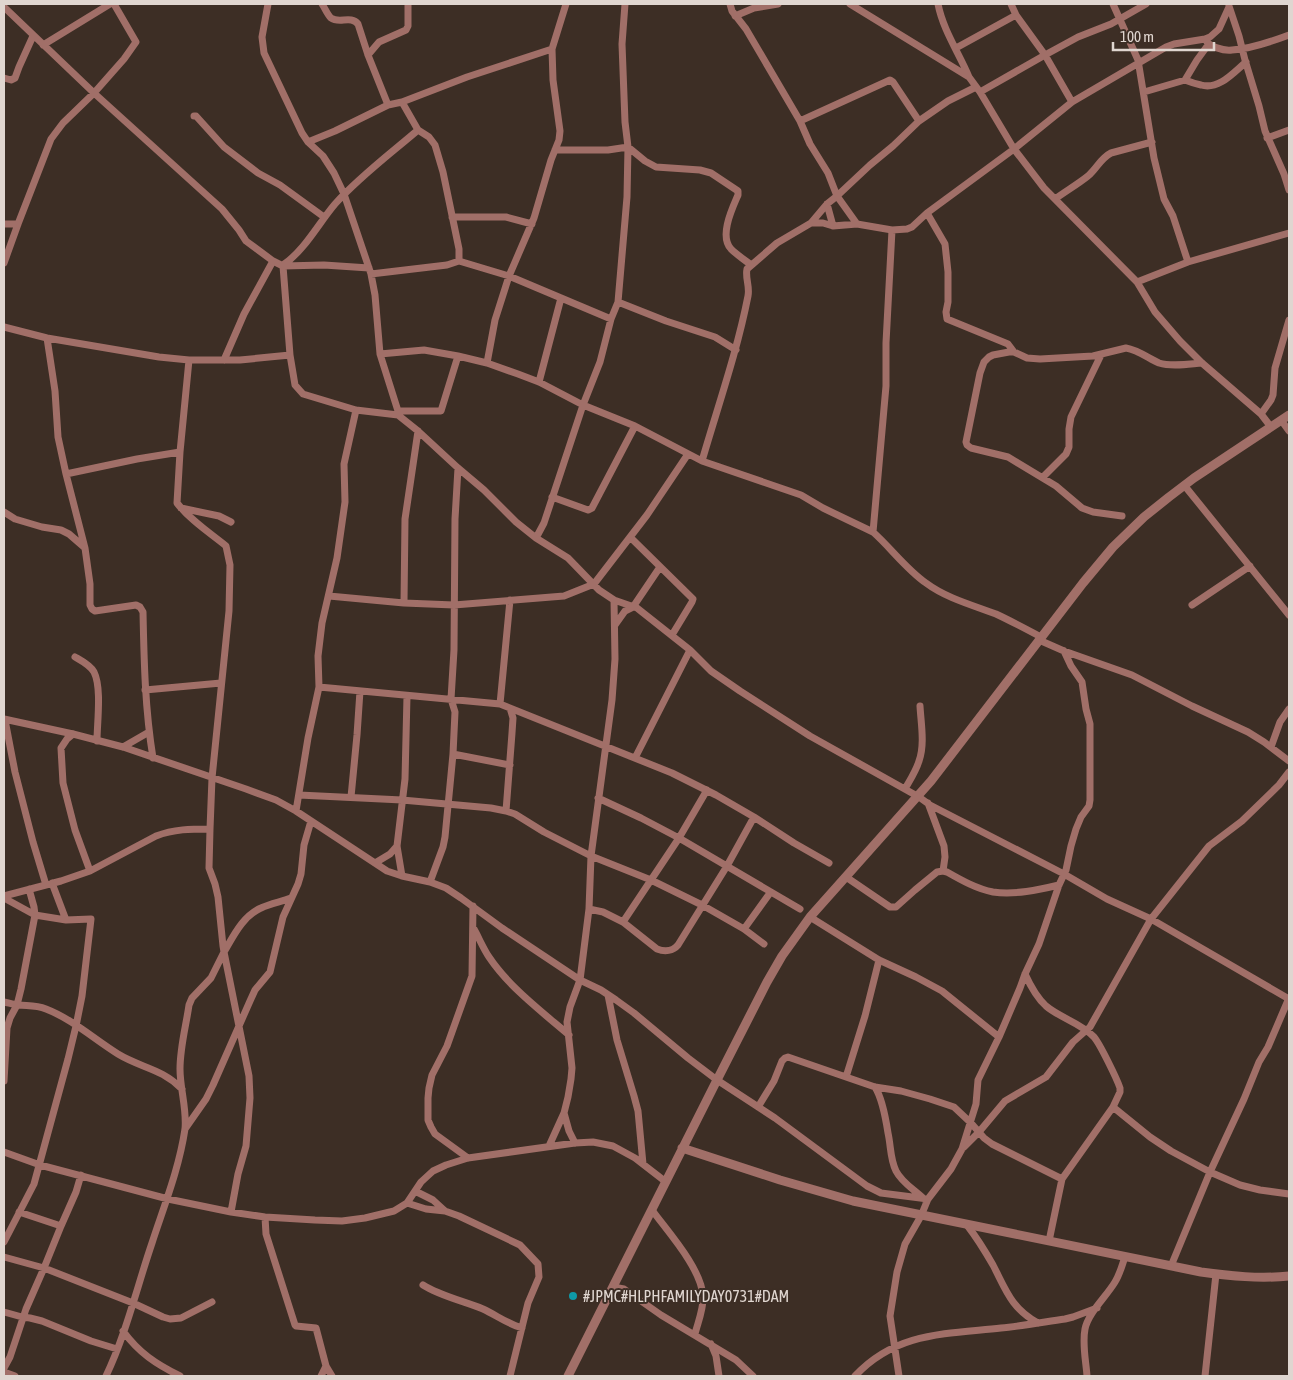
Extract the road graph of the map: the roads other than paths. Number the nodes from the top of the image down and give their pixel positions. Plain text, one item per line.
1 (110, 4) edge
2 (114, 4) edge
3 (268, 4) edge
4 (322, 4) edge
5 (408, 4) edge
6 (566, 4) edge
7 (625, 4) edge
8 (730, 4) edge
9 (778, 4) edge
10 (850, 4) edge
11 (938, 4) edge
12 (1011, 4) edge
13 (1113, 4) edge
14 (1146, 4) edge
15 (1228, 5) edge
16 (4, 7) edge
17 (1016, 15) junction
18 (735, 16) junction
19 (1120, 20) junction
20 (1289, 35) edge
21 (33, 36) junction
22 (364, 41) junction
23 (379, 42) junction
24 (1206, 42) junction
25 (43, 45) junction
26 (956, 48) junction
27 (1242, 48) junction
28 (552, 50) junction
29 (1044, 54) junction
30 (368, 55) junction
31 (1246, 62) junction
32 (1139, 64) junction
33 (969, 77) junction
34 (4, 78) edge
35 (1186, 80) junction
36 (978, 90) junction
37 (1144, 92) junction
38 (94, 93) junction
39 (402, 102) junction
40 (1072, 102) junction
41 (388, 105) junction
42 (194, 116) dead end
43 (800, 121) junction
44 (919, 121) junction
45 (418, 130) junction
46 (1289, 130) edge
47 (1267, 138) junction
48 (308, 142) junction
49 (1152, 142) junction
50 (628, 147) junction
51 (1014, 148) junction
52 (555, 150) junction
53 (1289, 190) edge
54 (344, 194) junction
55 (837, 196) junction
56 (1055, 199) junction
57 (826, 204) junction
58 (926, 214) junction
59 (452, 217) junction
60 (324, 218) junction
61 (811, 223) junction
62 (18, 224) junction
63 (532, 224) junction
64 (857, 224) junction
65 (4, 225) edge
66 (833, 226) junction
67 (892, 230) junction
68 (14, 234) junction
69 (1289, 234) edge
70 (273, 261) junction
71 (459, 261) junction
72 (1188, 262) junction
73 (4, 263) edge
74 (751, 265) junction
75 (283, 266) junction
76 (370, 271) junction
77 (509, 276) junction
78 (1137, 282) junction
79 (561, 298) junction
80 (618, 302) junction
81 (611, 318) junction
82 (1289, 320) edge
83 (4, 327) edge
84 (47, 338) junction
85 (736, 350) junction
86 (1014, 352) junction
87 (380, 354) junction
88 (290, 355) junction
89 (1101, 355) junction
90 (458, 356) junction
91 (188, 360) junction
92 (224, 360) junction
93 (487, 363) junction
94 (1202, 363) junction
95 (539, 382) junction
96 (583, 405) junction
97 (356, 410) junction
98 (398, 413) junction
99 (1261, 414) junction
100 (1289, 415) edge
101 (1281, 420) junction
102 (635, 426) junction
103 (1271, 427) junction
104 (418, 431) junction
105 (1289, 432) edge
106 (180, 452) junction
107 (688, 454) junction
108 (702, 461) junction
109 (458, 468) junction
110 (66, 474) junction
111 (1043, 477) junction
112 (1184, 485) junction
113 (552, 497) junction
114 (180, 508) junction
115 (4, 512) edge
116 (1122, 516) dead end
117 (231, 522) dead end
118 (79, 526) junction
119 (873, 532) junction
120 (69, 534) junction
121 (630, 537) junction
122 (536, 538) junction
123 (85, 548) junction
124 (1250, 566) junction
125 (660, 567) junction
126 (594, 584) junction
127 (329, 596) junction
128 (510, 600) junction
129 (614, 600) junction
130 (404, 603) junction
131 (454, 605) junction
132 (1192, 605) dead end
133 (633, 607) junction
134 (1289, 614) edge
135 (615, 626) junction
136 (672, 636) junction
137 (1040, 638) junction
138 (690, 650) junction
139 (1064, 651) junction
140 (76, 657) dead end
141 (221, 683) junction
142 (319, 687) junction
143 (145, 690) junction
144 (360, 691) junction
145 (407, 696) junction
146 (451, 699) junction
147 (500, 704) junction
148 (920, 706) dead end
149 (510, 708) junction
150 (1289, 709) edge
151 (5, 720) edge
152 (149, 732) junction
153 (73, 734) junction
154 (97, 741) junction
155 (606, 746) junction
156 (123, 747) junction
157 (1271, 747) junction
158 (453, 754) junction
159 (153, 758) junction
160 (635, 758) junction
161 (1289, 761) edge
162 (510, 766) junction
163 (1289, 772) edge
164 (212, 778) junction
165 (905, 789) junction
166 (707, 790) junction
167 (299, 795) junction
168 (918, 796) junction
169 (351, 797) junction
170 (598, 798) junction
171 (402, 800) junction
172 (928, 803) junction
173 (449, 804) junction
174 (296, 811) junction
175 (506, 811) junction
176 (754, 817) junction
177 (311, 821) junction
178 (210, 829) junction
179 (679, 838) junction
180 (397, 846) junction
181 (591, 856) junction
182 (829, 863) dead end
183 (375, 864) junction
184 (727, 866) junction
185 (90, 871) junction
186 (943, 871) junction
187 (1064, 874) junction
188 (402, 876) junction
189 (846, 877) junction
190 (651, 880) junction
191 (430, 882) junction
192 (49, 884) junction
193 (1059, 885) junction
194 (29, 889) junction
195 (770, 892) junction
196 (4, 897) edge
197 (291, 898) junction
198 (702, 905) junction
199 (473, 906) junction
200 (589, 909) junction
201 (800, 909) dead end
202 (35, 915) junction
203 (810, 917) junction
204 (1151, 919) junction
205 (66, 920) junction
206 (623, 922) junction
207 (472, 927) junction
208 (744, 929) junction
209 (764, 944) dead end
210 (224, 952) junction
211 (879, 960) junction
212 (1025, 974) junction
213 (580, 980) junction
214 (608, 995) junction
215 (1289, 998) edge
216 (4, 1002) edge
217 (16, 1005) junction
218 (239, 1024) junction
219 (76, 1026) junction
220 (1086, 1032) junction
221 (569, 1035) junction
222 (999, 1037) junction
223 (5, 1043) edge
224 (846, 1077) junction
225 (716, 1080) junction
226 (4, 1081) edge
227 (875, 1087) junction
228 (182, 1089) junction
229 (758, 1107) junction
230 (1113, 1107) junction
231 (564, 1114) junction
232 (971, 1123) junction
233 (184, 1129) junction
234 (979, 1132) junction
235 (575, 1143) junction
236 (549, 1146) junction
237 (682, 1148) junction
238 (962, 1149) junction
239 (4, 1152) edge
240 (468, 1158) junction
241 (642, 1164) junction
242 (40, 1165) junction
243 (1210, 1172) junction
244 (81, 1175) junction
245 (1062, 1179) junction
246 (666, 1182) junction
247 (416, 1190) junction
248 (1289, 1194) edge
249 (168, 1199) junction
250 (926, 1199) junction
251 (407, 1203) junction
252 (652, 1210) junction
253 (445, 1211) junction
254 (19, 1212) junction
255 (231, 1212) junction
256 (921, 1216) junction
257 (265, 1217) junction
258 (967, 1225) junction
259 (61, 1226) junction
260 (1049, 1241) junction
261 (4, 1242) edge
262 (4, 1257) edge
263 (1125, 1257) junction
264 (1171, 1266) junction
265 (44, 1268) junction
266 (1216, 1274) junction
267 (1289, 1276) edge
268 (423, 1285) dead end
269 (612, 1287) junction
270 (212, 1302) dead end
271 (133, 1303) junction
272 (1097, 1308) junction
273 (4, 1312) edge
274 (1073, 1317) junction
275 (22, 1318) junction
276 (1038, 1323) junction
277 (522, 1328) junction
278 (1085, 1328) junction
279 (123, 1330) junction
280 (695, 1334) junction
281 (711, 1344) junction
282 (894, 1347) junction
283 (117, 1349) junction
284 (326, 1366) junction
285 (4, 1368) edge
286 (4, 1372) edge
287 (16, 1376) edge
288 (106, 1376) edge
289 (180, 1376) edge
290 (321, 1376) edge
291 (332, 1376) edge
292 (510, 1376) edge
293 (568, 1376) edge
294 (719, 1376) edge
295 (753, 1376) edge
296 (855, 1376) edge
297 (899, 1376) edge
298 (1087, 1376) edge
299 (1205, 1376) edge

1 - 25 street
2 - 38 street
3 - 48 street
4 - 22 street
5 - 23 street
6 - 28 street
7 - 50 street
8 - 18 street
9 - 18 street
10 - 33 street
11 - 26 street
12 - 17 street
13 - 19 street
14 - 19 street
15 - 24 street
15 - 27 street
16 - 21 street
17 - 26 street
17 - 29 street
18 - 43 street
19 - 29 street
19 - 32 street
20 - 27 street
21 - 25 street
21 - 34 street
22 - 23 street
22 - 30 street
23 - 30 street
24 - 27 street
24 - 32 street
24 - 35 street
25 - 38 street
26 - 33 street
27 - 31 street
28 - 39 street
28 - 52 street
29 - 36 street
29 - 40 street
30 - 41 street
31 - 35 street
31 - 47 street
32 - 37 street
32 - 40 street
33 - 36 street
35 - 37 street
36 - 44 street
36 - 51 street
37 - 49 street
38 - 62 street
38 - 70 street
39 - 41 street
39 - 45 street
40 - 51 street
41 - 48 street
42 - 60 street
43 - 44 street
43 - 55 street
44 - 55 street
45 - 54 street
45 - 59 street
46 - 47 street
47 - 53 street
48 - 54 street
49 - 56 street
49 - 72 street
50 - 52 street
50 - 74 street
50 - 80 street
51 - 56 street
51 - 58 street
52 - 63 street
54 - 60 street
54 - 76 street
55 - 57 street
55 - 64 street
56 - 78 street
57 - 61 street
57 - 66 street
58 - 67 street
58 - 86 street
59 - 63 street
59 - 71 street
60 - 75 street
61 - 66 street
61 - 74 street
62 - 65 street
62 - 68 street
63 - 77 street
64 - 66 street
64 - 67 street
65 - 68 street
67 - 119 street
68 - 73 street
69 - 72 street
70 - 75 street
70 - 92 street
71 - 76 street
71 - 77 street
72 - 78 street
74 - 85 street
75 - 76 street
75 - 88 street
76 - 87 street
77 - 79 street
77 - 93 street
78 - 94 street
79 - 81 street
79 - 95 street
80 - 81 street
80 - 85 street
81 - 96 street
82 - 99 street
83 - 84 street
84 - 91 street
84 - 110 street
85 - 108 street
86 - 89 street
86 - 111 street
87 - 90 street
87 - 98 street
88 - 92 street
88 - 97 street
89 - 94 street
89 - 111 street
90 - 93 street
90 - 98 street
91 - 92 street
91 - 106 street
93 - 95 street
94 - 99 street
95 - 96 street
96 - 102 street
96 - 113 street
97 - 98 street
97 - 127 street
98 - 104 street
99 - 103 street
100 - 101 street
101 - 103 street
101 - 105 street
102 - 107 street
102 - 113 street
103 - 112 street
104 - 109 street
104 - 130 street
106 - 110 street
106 - 114 street
107 - 108 street
107 - 121 street
108 - 119 street
109 - 122 street
109 - 131 street
110 - 118 street
111 - 116 street
112 - 124 street
112 - 137 street
113 - 122 street
114 - 117 street
114 - 141 street
115 - 120 street
118 - 120 street
118 - 123 street
119 - 137 street
120 - 123 street
121 - 125 street
121 - 126 street
122 - 126 street
123 - 143 street
124 - 132 street
124 - 134 street
125 - 133 street
125 - 136 street
126 - 128 street
126 - 129 street
127 - 130 street
127 - 142 street
128 - 131 street
128 - 147 street
129 - 133 street
129 - 135 street
130 - 131 street
131 - 146 street
133 - 135 street
133 - 136 street
135 - 155 street
136 - 138 street
137 - 139 street
137 - 168 street
138 - 160 street
138 - 165 street
139 - 157 street
139 - 187 street
140 - 154 street
141 - 143 street
141 - 164 street
142 - 144 street
142 - 167 street
143 - 152 street
144 - 145 street
144 - 169 street
145 - 146 street
145 - 171 street
146 - 147 street
146 - 158 street
147 - 149 street
148 - 165 street
149 - 155 street
149 - 162 street
150 - 157 street
151 - 153 street
151 - 192 street
152 - 156 street
152 - 159 street
153 - 154 street
153 - 185 street
154 - 156 street
155 - 160 street
155 - 170 street
156 - 159 street
157 - 161 street
158 - 162 street
158 - 173 street
159 - 164 street
160 - 166 street
162 - 175 street
163 - 204 street
164 - 174 street
164 - 178 street
165 - 168 street
166 - 176 street
166 - 179 street
167 - 169 street
167 - 174 street
168 - 172 street
168 - 189 street
169 - 171 street
170 - 179 street
170 - 181 street
171 - 173 street
171 - 180 street
172 - 186 street
172 - 187 street
173 - 175 street
173 - 191 street
174 - 177 street
175 - 181 street
176 - 182 street
176 - 184 street
177 - 183 street
177 - 197 street
178 - 185 street
178 - 210 street
179 - 184 street
179 - 190 street
180 - 183 street
180 - 188 street
181 - 190 street
181 - 200 street
183 - 188 street
184 - 195 street
184 - 198 street
185 - 192 street
186 - 189 street
186 - 193 street
187 - 193 street
187 - 204 street
188 - 191 street
189 - 203 street
190 - 198 street
190 - 206 street
191 - 199 street
192 - 194 street
192 - 205 street
193 - 212 street
194 - 196 street
194 - 202 street
195 - 201 street
195 - 208 street
196 - 202 street
197 - 210 street
197 - 218 street
198 - 206 street
198 - 208 street
199 - 207 street
199 - 213 street
200 - 206 street
200 - 213 street
202 - 205 street
202 - 217 street
203 - 211 street
203 - 225 street
204 - 215 street
204 - 220 street
205 - 219 street
207 - 221 street
207 - 240 street
208 - 209 street
210 - 218 street
210 - 228 street
211 - 222 street
211 - 224 street
212 - 220 street
212 - 222 street
213 - 214 street
213 - 221 street
214 - 225 street
214 - 241 street
215 - 243 street
216 - 217 street
217 - 219 street
217 - 223 street
218 - 233 street
218 - 255 street
219 - 228 street
219 - 242 street
220 - 230 street
220 - 234 street
221 - 231 street
222 - 232 street
223 - 226 street
224 - 227 street
224 - 229 street
225 - 229 street
225 - 237 street
227 - 232 street
227 - 250 street
228 - 233 street
229 - 250 street
230 - 243 street
230 - 245 street
231 - 235 street
231 - 236 street
232 - 234 street
232 - 238 street
233 - 249 street
234 - 238 street
234 - 245 street
235 - 236 street
235 - 241 street
236 - 240 street
237 - 246 street
237 - 256 street
238 - 250 street
239 - 242 street
240 - 247 street
241 - 246 street
242 - 244 street
242 - 254 street
243 - 248 street
243 - 264 street
244 - 249 street
244 - 259 street
245 - 260 street
246 - 252 street
247 - 251 street
247 - 253 street
249 - 255 street
249 - 271 street
250 - 256 street
251 - 253 street
251 - 257 street
252 - 269 street
252 - 280 street
253 - 277 street
254 - 259 street
254 - 261 street
255 - 257 street
256 - 258 street
256 - 282 street
257 - 284 street
258 - 260 street
258 - 276 street
259 - 265 street
260 - 263 street
262 - 265 street
263 - 264 street
263 - 272 street
264 - 266 street
265 - 271 street
265 - 275 street
266 - 267 street
266 - 299 street
268 - 277 street
269 - 280 street
269 - 293 street
270 - 271 street
271 - 279 street
272 - 274 street
272 - 278 street
273 - 275 street
274 - 276 street
274 - 278 street
275 - 283 street
275 - 285 street
276 - 282 street
277 - 292 street
278 - 298 street
279 - 283 street
279 - 289 street
280 - 281 street
281 - 294 street
281 - 295 street
282 - 296 street
282 - 297 street
283 - 288 street
284 - 290 street
284 - 291 street
286 - 287 street

